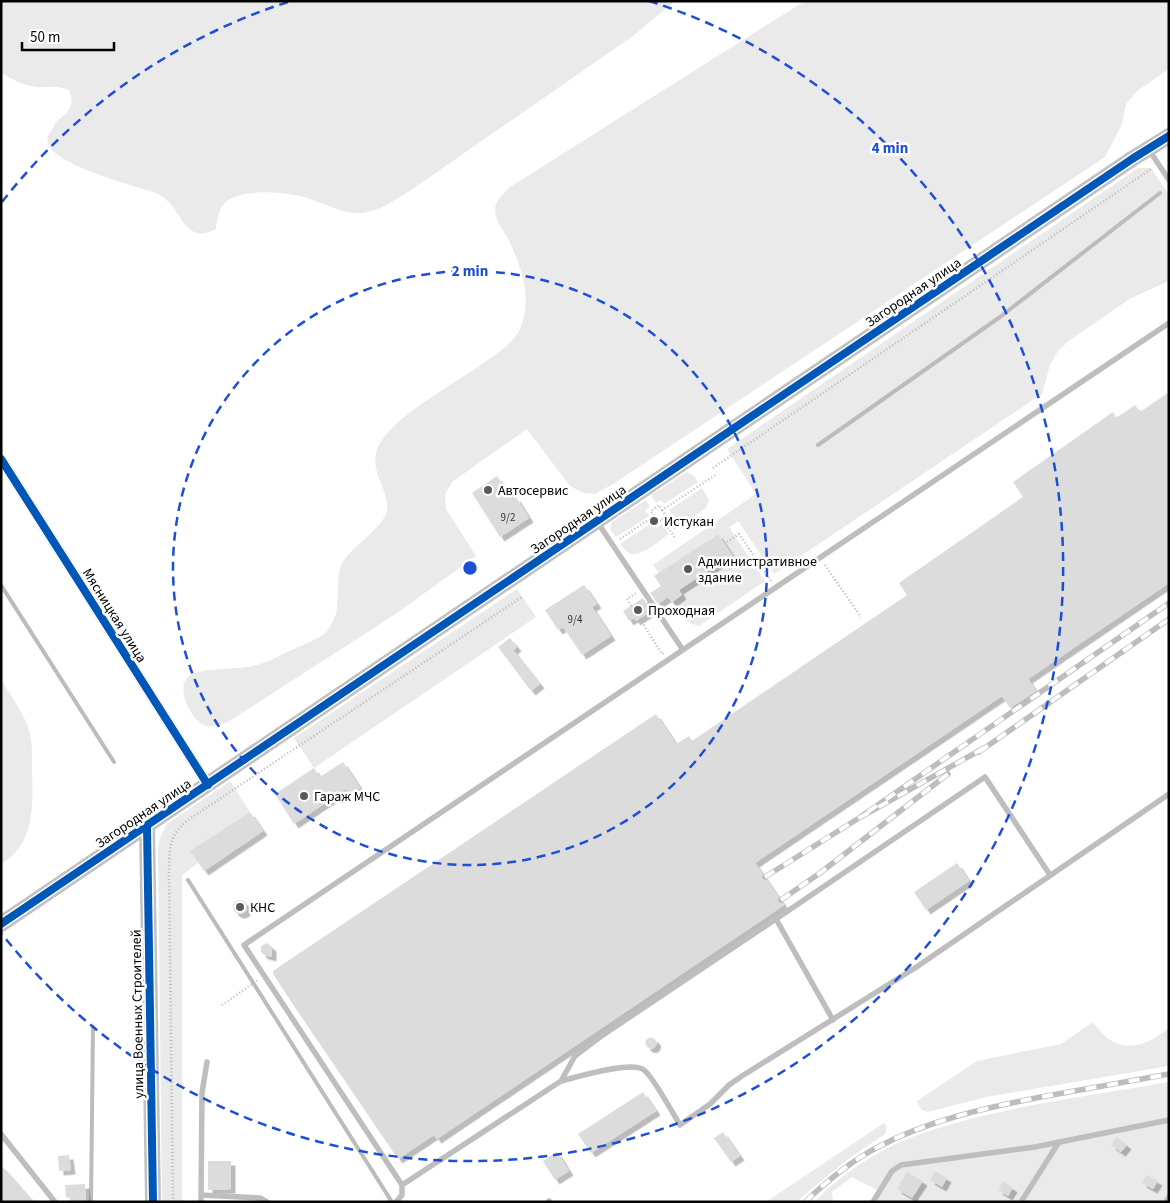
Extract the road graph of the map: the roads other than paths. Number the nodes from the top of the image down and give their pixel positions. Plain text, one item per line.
1 (1169, 136) edge
2 (1148, 148) junction
3 (1169, 180) edge
4 (1169, 323) edge
5 (1, 459) edge
6 (597, 521) junction
7 (682, 650) junction
8 (208, 785) junction
9 (1169, 794) edge
10 (147, 826) junction
11 (1050, 875) junction
12 (776, 919) junction
13 (1, 924) edge
14 (833, 1020) junction
15 (207, 1062) dead end
16 (561, 1081) junction
17 (1169, 1120) edge
18 (1, 1134) edge
19 (1059, 1142) junction
20 (402, 1185) junction
21 (1169, 1197) edge
22 (202, 1198) edge
23 (396, 1201) edge
24 (55, 1202) edge
25 (153, 1202) edge
26 (267, 1202) edge
27 (873, 1202) edge
28 (1021, 1202) edge
29 (1166, 1202) edge

1 - 2 street, Загородная улица
2 - 3 lane
2 - 6 street, Загородная улица
4 - 7 lane
5 - 8 street, Мясницкая улица
6 - 7 lane
6 - 8 street, Загородная улица
7 - 20 lane
8 - 10 street, Загородная улица
9 - 11 lane
10 - 13 street, Загородная улица
10 - 25 street, улица Военных Строителей
11 - 12 lane
11 - 14 lane
12 - 14 lane
12 - 16 lane
14 - 16 lane
15 - 22 lane
16 - 20 lane
17 - 19 lane
18 - 24 lane
19 - 27 lane
19 - 28 lane
20 - 23 lane
21 - 29 lane
22 - 26 lane

